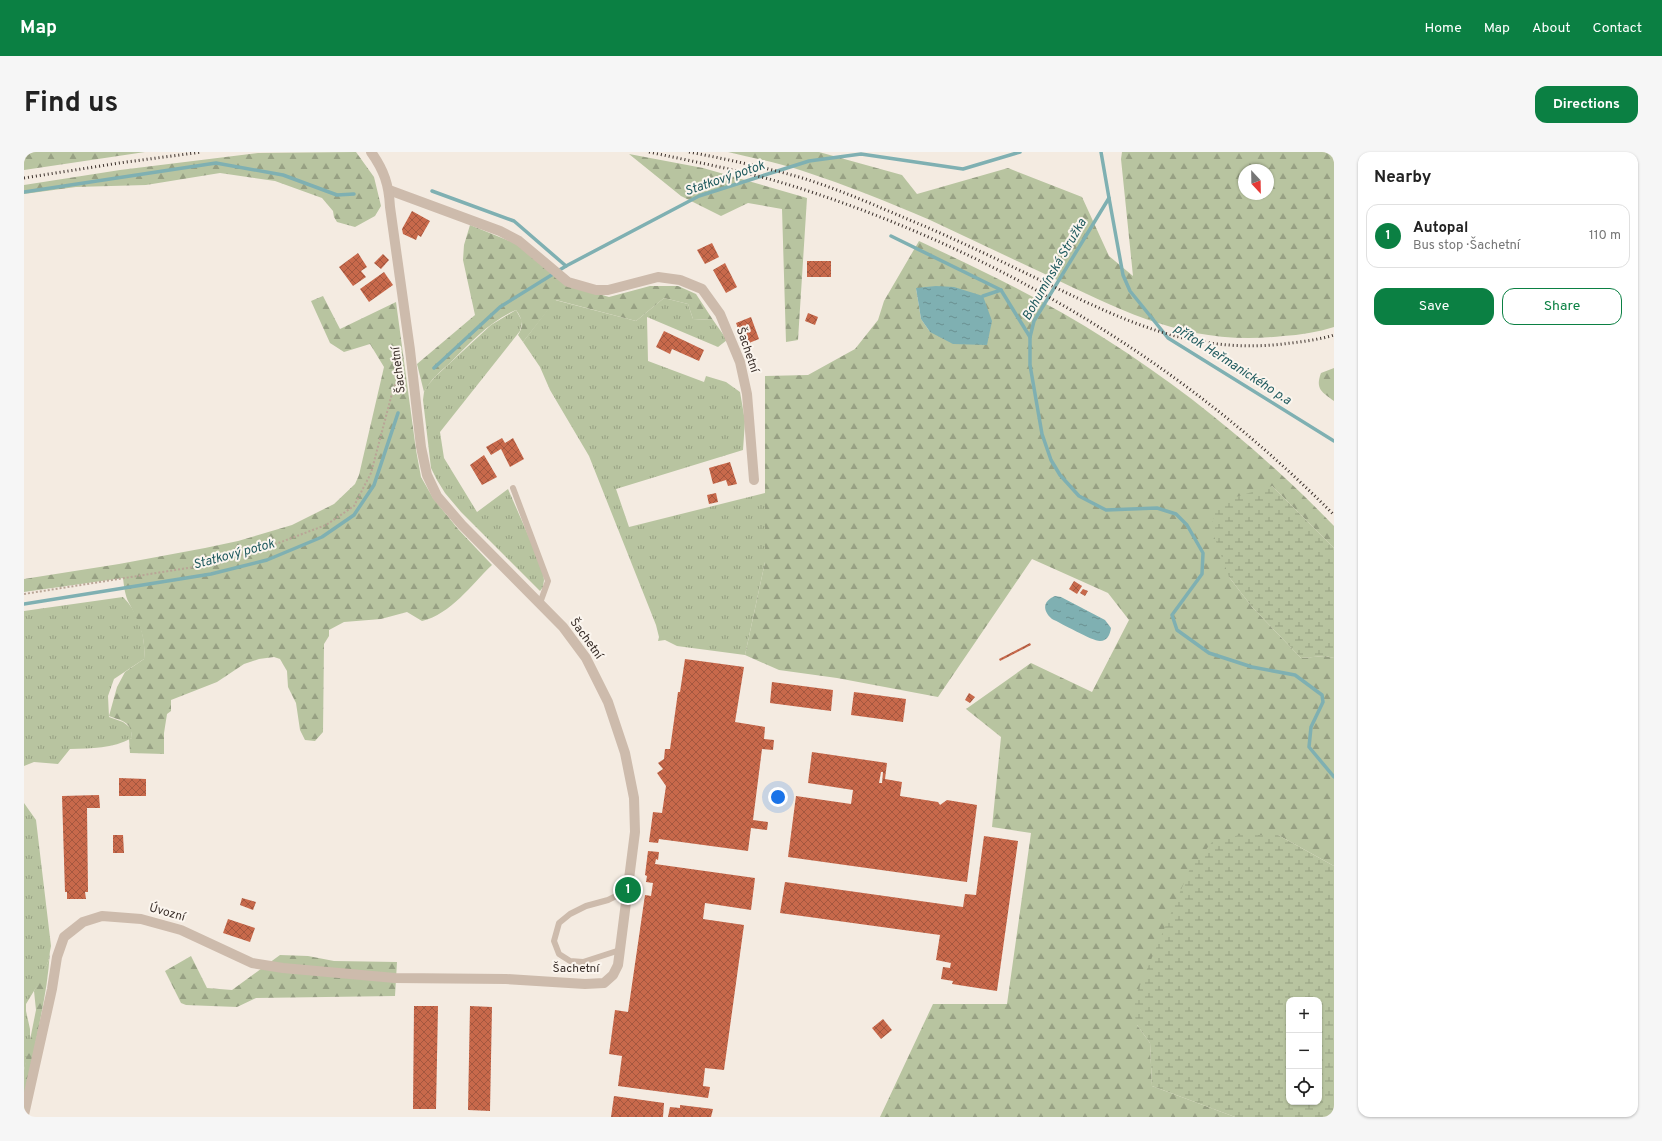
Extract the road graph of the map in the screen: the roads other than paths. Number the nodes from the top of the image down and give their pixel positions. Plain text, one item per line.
1 (371, 152) edge
2 (389, 190) junction
3 (754, 480) dead end
4 (513, 488) dead end
5 (540, 603) junction
6 (628, 890) junction
7 (620, 950) junction
8 (444, 978) joint
9 (24, 1115) edge

1 - 2 street, Šachetní
2 - 3 street, Šachetní
2 - 5 street, Šachetní
4 - 5 lane
5 - 6 street, Šachetní
6 - 7 street, Šachetní
6 - 7 lane
7 - 8 street, Šachetní
8 - 9 street, Úvozní

